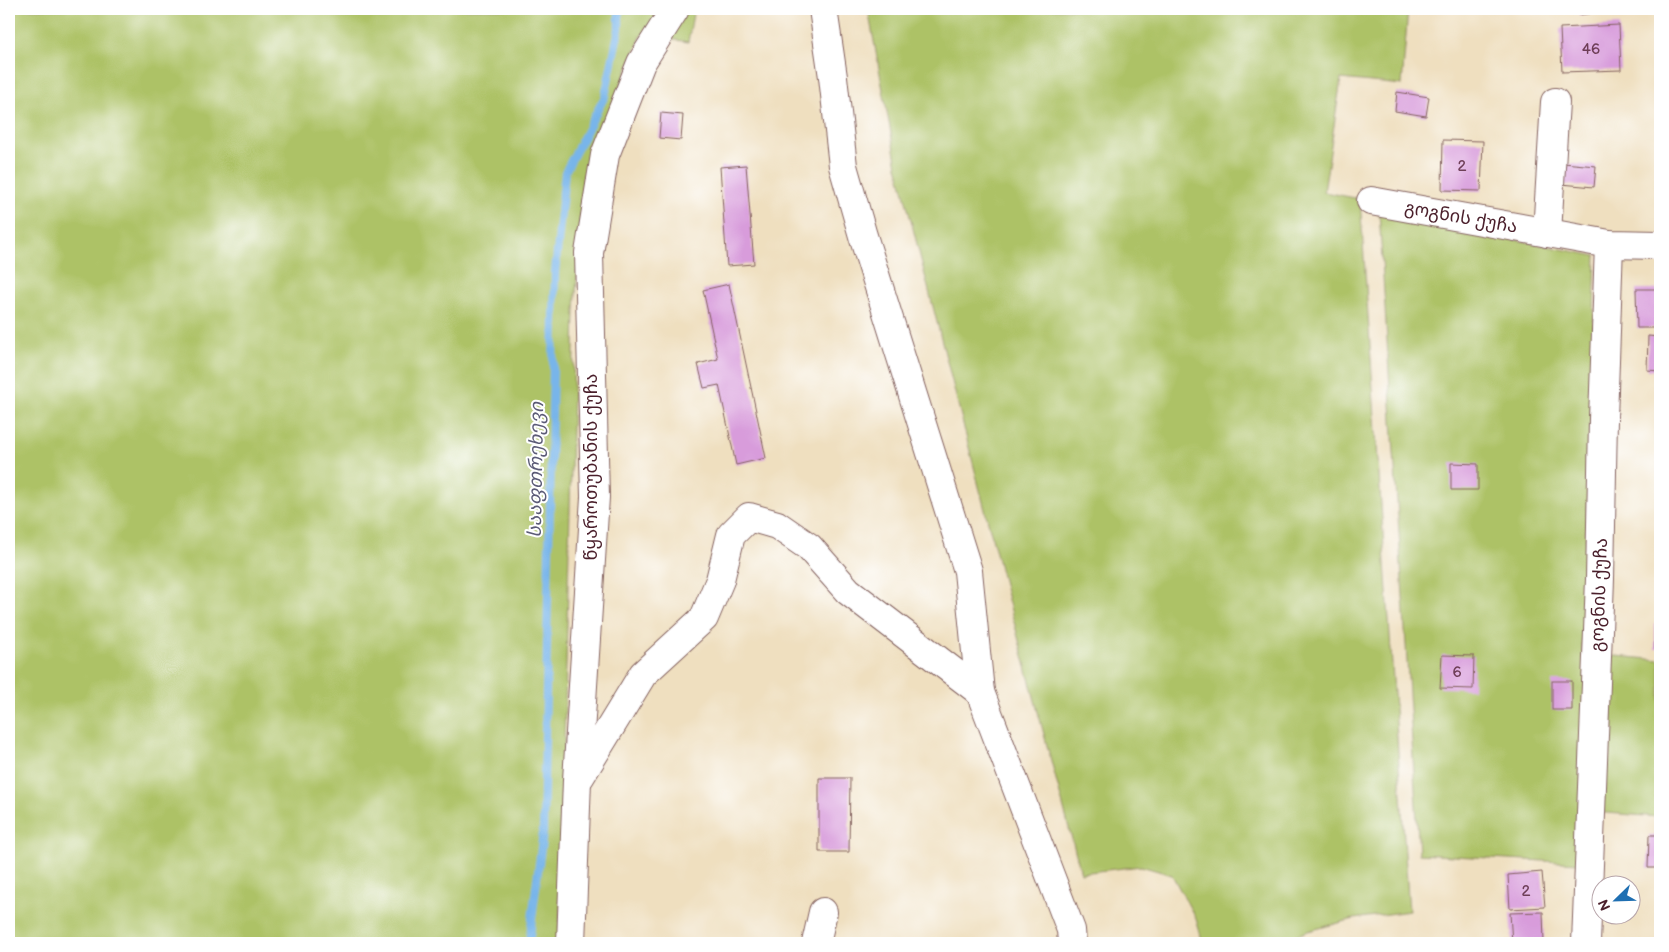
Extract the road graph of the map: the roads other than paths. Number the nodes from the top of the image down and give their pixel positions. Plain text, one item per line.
1 (675, 9) edge
2 (823, 9) edge
3 (1555, 102) dead end
4 (1371, 201) dead end
5 (1547, 233) junction
6 (1609, 244) junction
7 (1660, 245) edge
8 (980, 692) junction
9 (578, 780) junction
10 (823, 912) dead end
11 (571, 943) edge
12 (816, 943) edge
13 (1072, 943) edge
14 (1587, 943) edge

1 - 9 street, წყაროთუბანის ქუჩა
2 - 8 street
3 - 5 street
4 - 5 street, გოგნის ქუჩა
5 - 6 street, გოგნის ქუჩა
6 - 7 street, გოგნის ქუჩა
6 - 14 street, გოგნის ქუჩა
8 - 9 street
8 - 13 street
9 - 11 street, წყაროთუბანის ქუჩა
10 - 12 street

